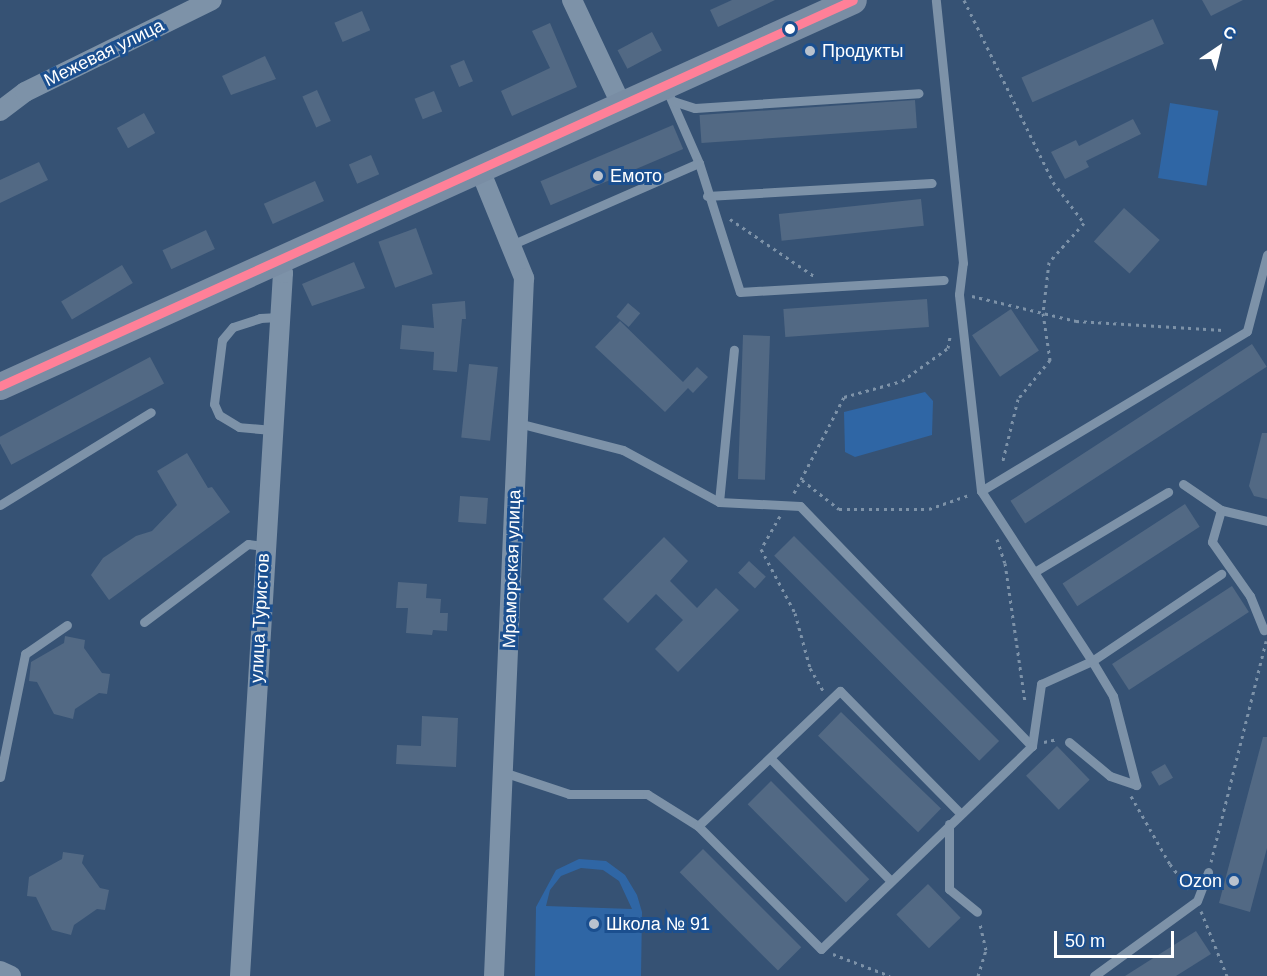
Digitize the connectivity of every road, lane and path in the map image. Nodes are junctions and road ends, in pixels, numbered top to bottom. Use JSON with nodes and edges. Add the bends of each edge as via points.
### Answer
{"nodes":[{"id":1,"x":212,"y":0,"type":"edge"},
{"id":2,"x":572,"y":0,"type":"edge"},
{"id":3,"x":853,"y":0,"type":"edge"},
{"id":4,"x":936,"y":0,"type":"edge"},
{"id":5,"x":964,"y":0,"type":"edge"},
{"id":6,"x":669,"y":93,"type":"junction"},
{"id":7,"x":918,"y":93,"type":"dead end"},
{"id":8,"x":621,"y":104,"type":"junction"},
{"id":9,"x":0,"y":111,"type":"edge"},
{"id":10,"x":699,"y":164,"type":"junction"},
{"id":11,"x":480,"y":170,"type":"junction"},
{"id":12,"x":932,"y":183,"type":"dead end"},
{"id":13,"x":707,"y":196,"type":"junction"},
{"id":14,"x":720,"y":196,"type":"junction"},
{"id":15,"x":510,"y":245,"type":"junction"},
{"id":16,"x":1267,"y":255,"type":"edge"},
{"id":17,"x":277,"y":261,"type":"junction"},
{"id":18,"x":944,"y":280,"type":"dead end"},
{"id":19,"x":823,"y":282,"type":"dead end"},
{"id":20,"x":959,"y":294,"type":"junction"},
{"id":21,"x":1043,"y":313,"type":"junction"},
{"id":22,"x":279,"y":317,"type":"junction"},
{"id":23,"x":952,"y":326,"type":"dead end"},
{"id":24,"x":1247,"y":331,"type":"junction"},
{"id":25,"x":734,"y":350,"type":"dead end"},
{"id":26,"x":0,"y":386,"type":"edge"},
{"id":27,"x":151,"y":412,"type":"dead end"},
{"id":28,"x":518,"y":423,"type":"junction"},
{"id":29,"x":272,"y":430,"type":"junction"},
{"id":30,"x":998,"y":481,"type":"junction"},
{"id":31,"x":1183,"y":484,"type":"dead end"},
{"id":32,"x":981,"y":491,"type":"junction"},
{"id":33,"x":1168,"y":492,"type":"dead end"},
{"id":34,"x":719,"y":502,"type":"junction"},
{"id":35,"x":0,"y":505,"type":"edge"},
{"id":36,"x":785,"y":508,"type":"junction"},
{"id":37,"x":1221,"y":510,"type":"junction"},
{"id":38,"x":1267,"y":520,"type":"edge"},
{"id":39,"x":265,"y":546,"type":"junction"},
{"id":40,"x":1036,"y":571,"type":"junction"},
{"id":41,"x":1221,"y":574,"type":"dead end"},
{"id":42,"x":144,"y":622,"type":"dead end"},
{"id":43,"x":67,"y":625,"type":"dead end"},
{"id":44,"x":1264,"y":630,"type":"joint"},
{"id":45,"x":1092,"y":661,"type":"junction"},
{"id":46,"x":830,"y":701,"type":"junction"},
{"id":47,"x":1069,"y":742,"type":"dead end"},
{"id":48,"x":1032,"y":746,"type":"junction"},
{"id":49,"x":771,"y":759,"type":"junction"},
{"id":50,"x":503,"y":772,"type":"junction"},
{"id":51,"x":0,"y":777,"type":"edge"},
{"id":52,"x":960,"y":813,"type":"junction"},
{"id":53,"x":949,"y":824,"type":"junction"},
{"id":54,"x":698,"y":826,"type":"junction"},
{"id":55,"x":1208,"y":872,"type":"joint"},
{"id":56,"x":891,"y":881,"type":"junction"},
{"id":57,"x":977,"y":912,"type":"dead end"},
{"id":58,"x":821,"y":949,"type":"junction"},
{"id":59,"x":0,"y":971,"type":"edge"},
{"id":60,"x":11,"y":976,"type":"edge"},
{"id":61,"x":240,"y":976,"type":"edge"},
{"id":62,"x":494,"y":976,"type":"edge"},
{"id":63,"x":890,"y":976,"type":"edge"},
{"id":64,"x":1094,"y":976,"type":"edge"}],
"edges":[{"from":1,"to":9,"type":"street","name":"Межевая улица","via":[[25,92]]},
{"from":2,"to":8,"type":"street"},
{"from":3,"to":6,"type":"main road"},
{"from":4,"to":20,"type":"lane","via":[[963,263]]},
{"from":5,"to":21,"type":"path","via":[[1053,182],[1084,223],[1049,262]]},
{"from":6,"to":7,"type":"lane","via":[[695,108]]},
{"from":6,"to":8,"type":"main road"},
{"from":6,"to":10,"type":"lane"},
{"from":8,"to":11,"type":"main road"},
{"from":10,"to":13,"type":"lane"},
{"from":10,"to":15,"type":"lane"},
{"from":11,"to":15,"type":"street","name":"Мраморская улица"},
{"from":11,"to":17,"type":"main road"},
{"from":12,"to":14,"type":"lane"},
{"from":13,"to":14,"type":"lane"},
{"from":13,"to":18,"type":"lane","via":[[740,292]]},
{"from":14,"to":19,"type":"path","via":[[728,218]]},
{"from":15,"to":28,"type":"street","name":"Мраморская улица","via":[[524,278]]},
{"from":16,"to":24,"type":"lane"},
{"from":17,"to":22,"type":"street","name":"улица Туристов","via":[[283,273]]},
{"from":17,"to":26,"type":"main road"},
{"from":20,"to":21,"type":"path"},
{"from":20,"to":32,"type":"lane"},
{"from":21,"to":24,"type":"path","via":[[1076,321]]},
{"from":21,"to":30,"type":"path","via":[[1050,360],[1018,399]]},
{"from":22,"to":29,"type":"street","name":"улица Туристов"},
{"from":22,"to":29,"type":"lane","via":[[260,318],[233,327],[222,340],[214,404],[219,416],[239,427]]},
{"from":23,"to":36,"type":"path","via":[[948,348],[902,381],[844,397]]},
{"from":24,"to":30,"type":"lane"},
{"from":25,"to":34,"type":"lane"},
{"from":27,"to":35,"type":"lane"},
{"from":28,"to":34,"type":"lane","via":[[623,450]]},
{"from":28,"to":50,"type":"street","name":"Мраморская улица"},
{"from":29,"to":39,"type":"street","name":"улица Туристов"},
{"from":30,"to":32,"type":"lane"},
{"from":31,"to":37,"type":"lane"},
{"from":32,"to":40,"type":"lane"},
{"from":33,"to":40,"type":"lane"},
{"from":34,"to":36,"type":"lane"},
{"from":36,"to":46,"type":"path","via":[[761,549],[795,612],[810,668]]},
{"from":36,"to":48,"type":"lane","via":[[800,506]]},
{"from":37,"to":38,"type":"lane"},
{"from":37,"to":44,"type":"lane","via":[[1212,542],[1250,596]]},
{"from":39,"to":42,"type":"lane","via":[[248,544]]},
{"from":39,"to":61,"type":"street","name":"улица Туристов"},
{"from":40,"to":45,"type":"lane"},
{"from":41,"to":45,"type":"lane"},
{"from":43,"to":51,"type":"lane","via":[[25,654]]},
{"from":44,"to":55,"type":"path","via":[[1266,640]]},
{"from":45,"to":47,"type":"lane","via":[[1113,696],[1136,785],[1110,776]]},
{"from":45,"to":48,"type":"lane","via":[[1041,684]]},
{"from":46,"to":49,"type":"lane"},
{"from":46,"to":52,"type":"lane","via":[[840,691]]},
{"from":48,"to":52,"type":"lane"},
{"from":49,"to":54,"type":"lane"},
{"from":49,"to":56,"type":"lane"},
{"from":50,"to":54,"type":"lane","via":[[569,794],[646,794]]},
{"from":50,"to":62,"type":"street","name":"Мраморская улица"},
{"from":52,"to":53,"type":"lane"},
{"from":53,"to":56,"type":"lane"},
{"from":53,"to":57,"type":"lane","via":[[949,889]]},
{"from":54,"to":58,"type":"lane"},
{"from":55,"to":64,"type":"lane","via":[[1197,901]]},
{"from":56,"to":58,"type":"lane"},
{"from":58,"to":63,"type":"path"},
{"from":59,"to":60,"type":"street"}]}
